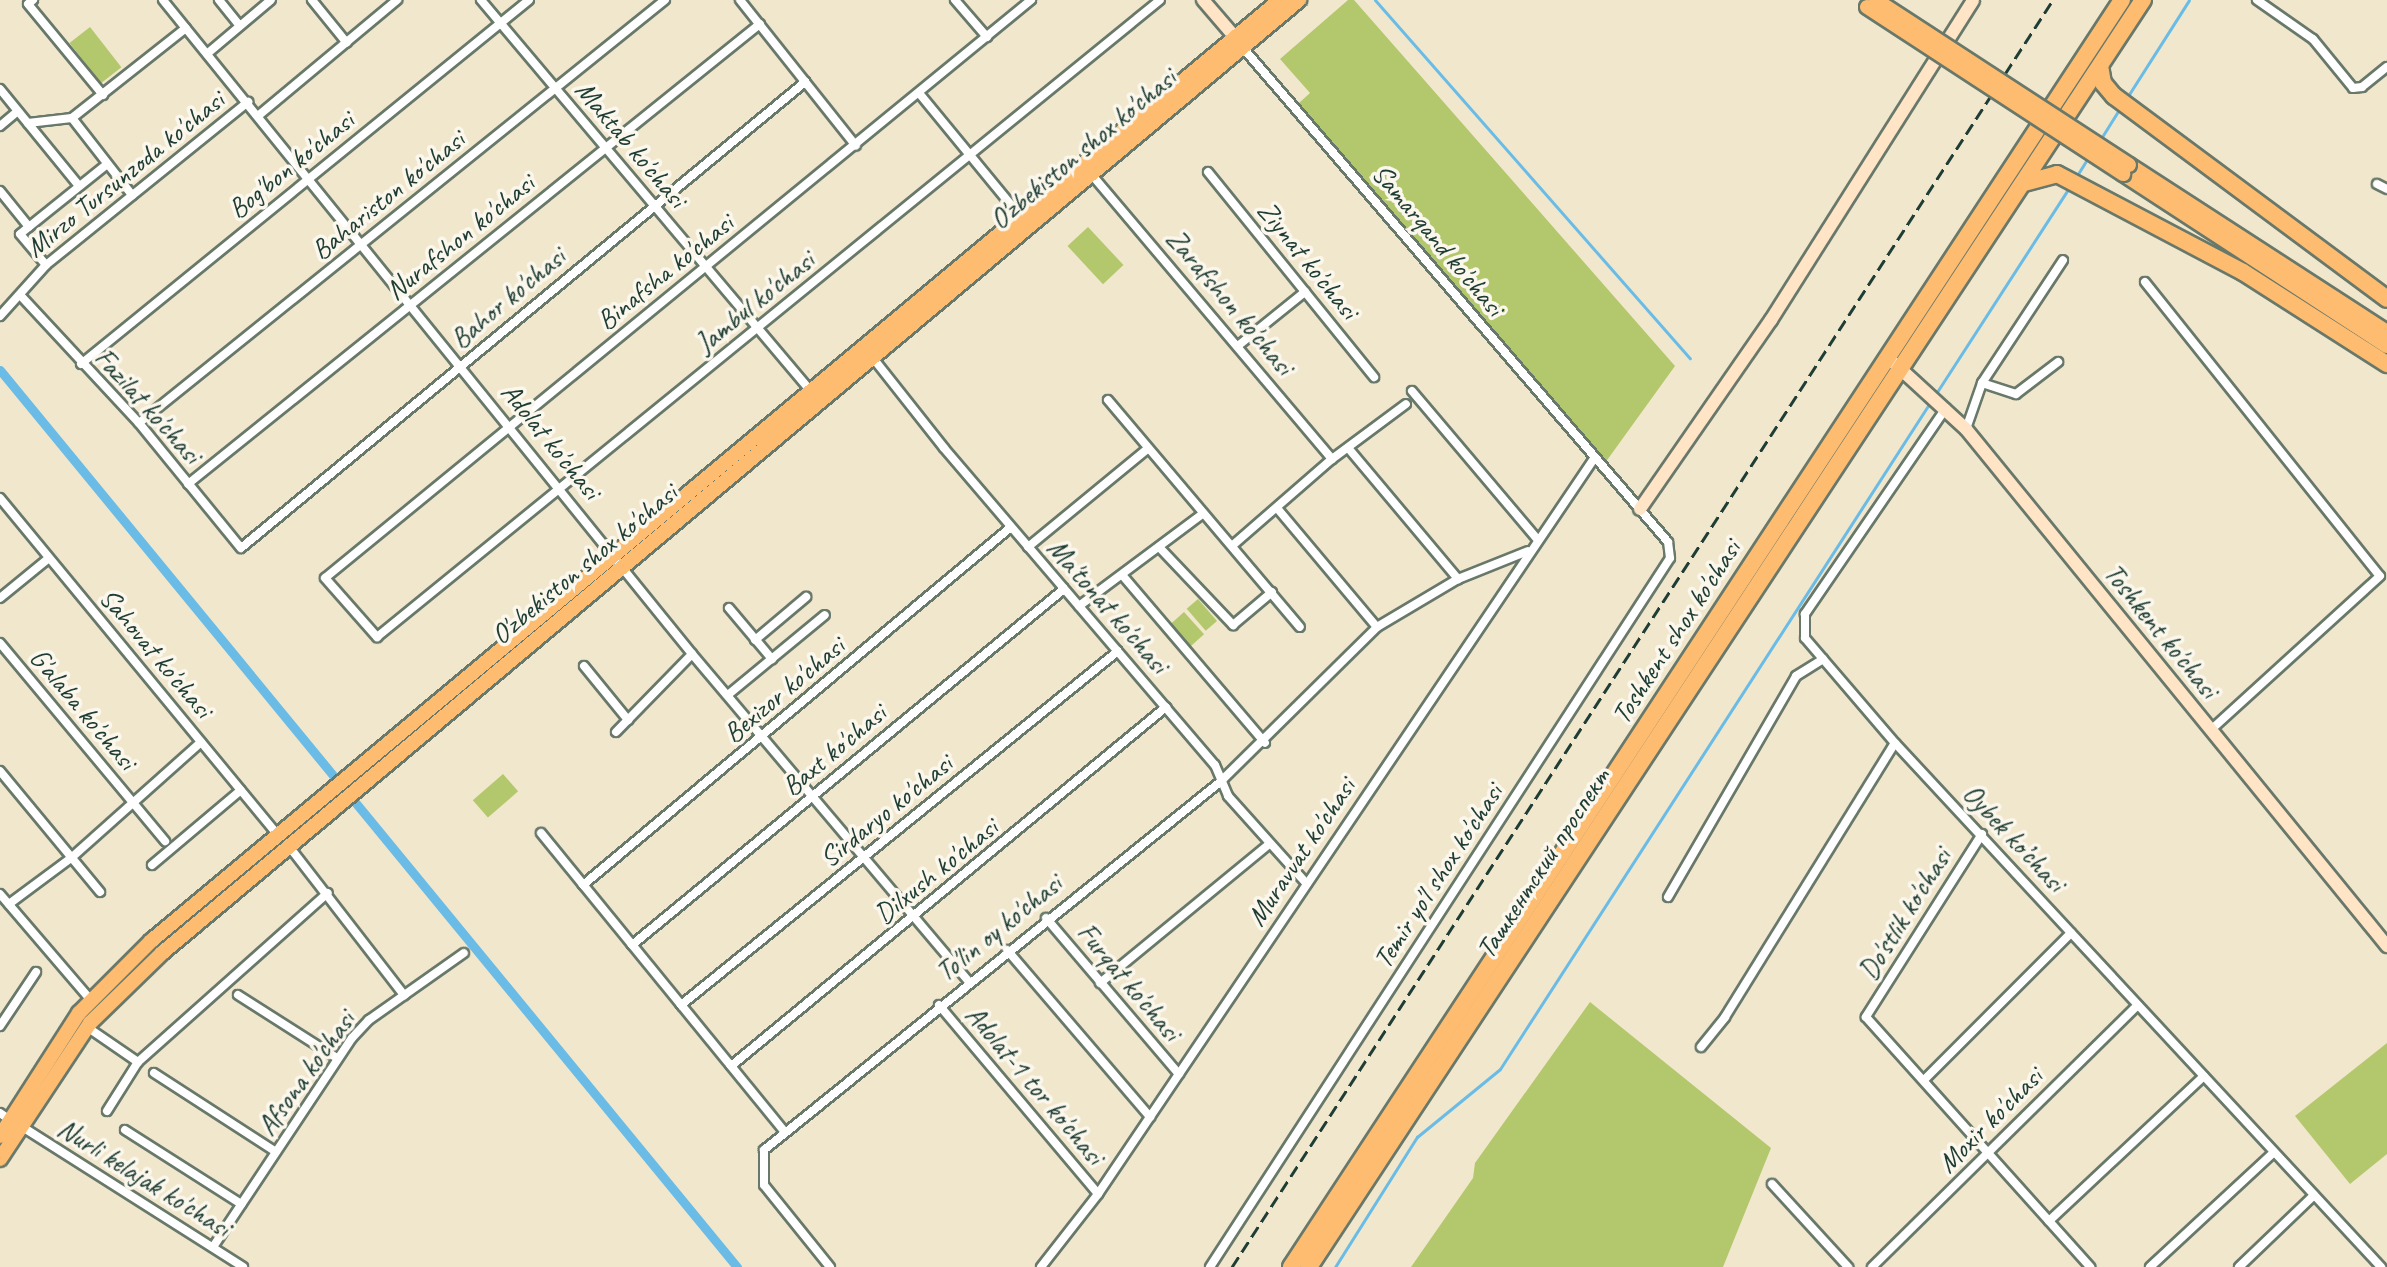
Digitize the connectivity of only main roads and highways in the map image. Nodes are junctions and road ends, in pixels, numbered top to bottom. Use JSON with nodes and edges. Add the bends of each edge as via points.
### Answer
{"nodes":[{"id":1,"x":1280,"y":0,"type":"edge"},
{"id":2,"x":1299,"y":0,"type":"edge"},
{"id":3,"x":2143,"y":0,"type":"edge"},
{"id":4,"x":1867,"y":2,"type":"edge"},
{"id":5,"x":2113,"y":13,"type":"edge"},
{"id":6,"x":1240,"y":43,"type":"junction"},
{"id":7,"x":2100,"y":66,"type":"junction"},
{"id":8,"x":2126,"y":169,"type":"junction"},
{"id":9,"x":2023,"y":184,"type":"junction"},
{"id":10,"x":2387,"y":299,"type":"edge"},
{"id":11,"x":2387,"y":332,"type":"edge"},
{"id":12,"x":2387,"y":346,"type":"edge"},
{"id":13,"x":2387,"y":364,"type":"edge"},
{"id":14,"x":618,"y":560,"type":"junction"},
{"id":15,"x":283,"y":840,"type":"junction"},
{"id":16,"x":11,"y":1120,"type":"edge"},
{"id":17,"x":0,"y":1136,"type":"edge"},
{"id":18,"x":0,"y":1159,"type":"edge"},
{"id":19,"x":1291,"y":1267,"type":"edge"},
{"id":20,"x":1309,"y":1267,"type":"edge"}],
"edges":[{"from":1,"to":6,"type":"main road"},
{"from":2,"to":6,"type":"main road"},
{"from":3,"to":7,"type":"highway"},
{"from":4,"to":8,"type":"main road","bridge":true},
{"from":5,"to":19,"type":"highway","name":"Toshkent shox ko'chasi"},
{"from":6,"to":14,"type":"main road","name":"O'zbekiston shox ko'chasi","via":[[873,358]]},
{"from":6,"to":14,"type":"main road","name":"O'zbekiston shox ko'chasi","via":[[809,389]]},
{"from":7,"to":9,"type":"highway"},
{"from":7,"to":10,"type":"highway","via":[[2103,83],[2114,96]]},
{"from":8,"to":11,"type":"main road"},
{"from":8,"to":12,"type":"main road"},
{"from":9,"to":13,"type":"highway","via":[[2043,174],[2063,177],[2243,272]]},
{"from":9,"to":20,"type":"highway","name":"Ташкентский проспект"},
{"from":14,"to":15,"type":"main road","name":"O'zbekiston shox ko'chasi"},
{"from":15,"to":16,"type":"main road","name":"O'zbekiston shox ko'chasi","via":[[87,1027]]},
{"from":15,"to":16,"type":"main road","name":"O'zbekiston shox ko'chasi","via":[[90,999]]},
{"from":16,"to":17,"type":"main road","name":"O'zbekiston shox ko'chasi"},
{"from":16,"to":18,"type":"main road","name":"O'zbekiston shox ko'chasi"}]}
